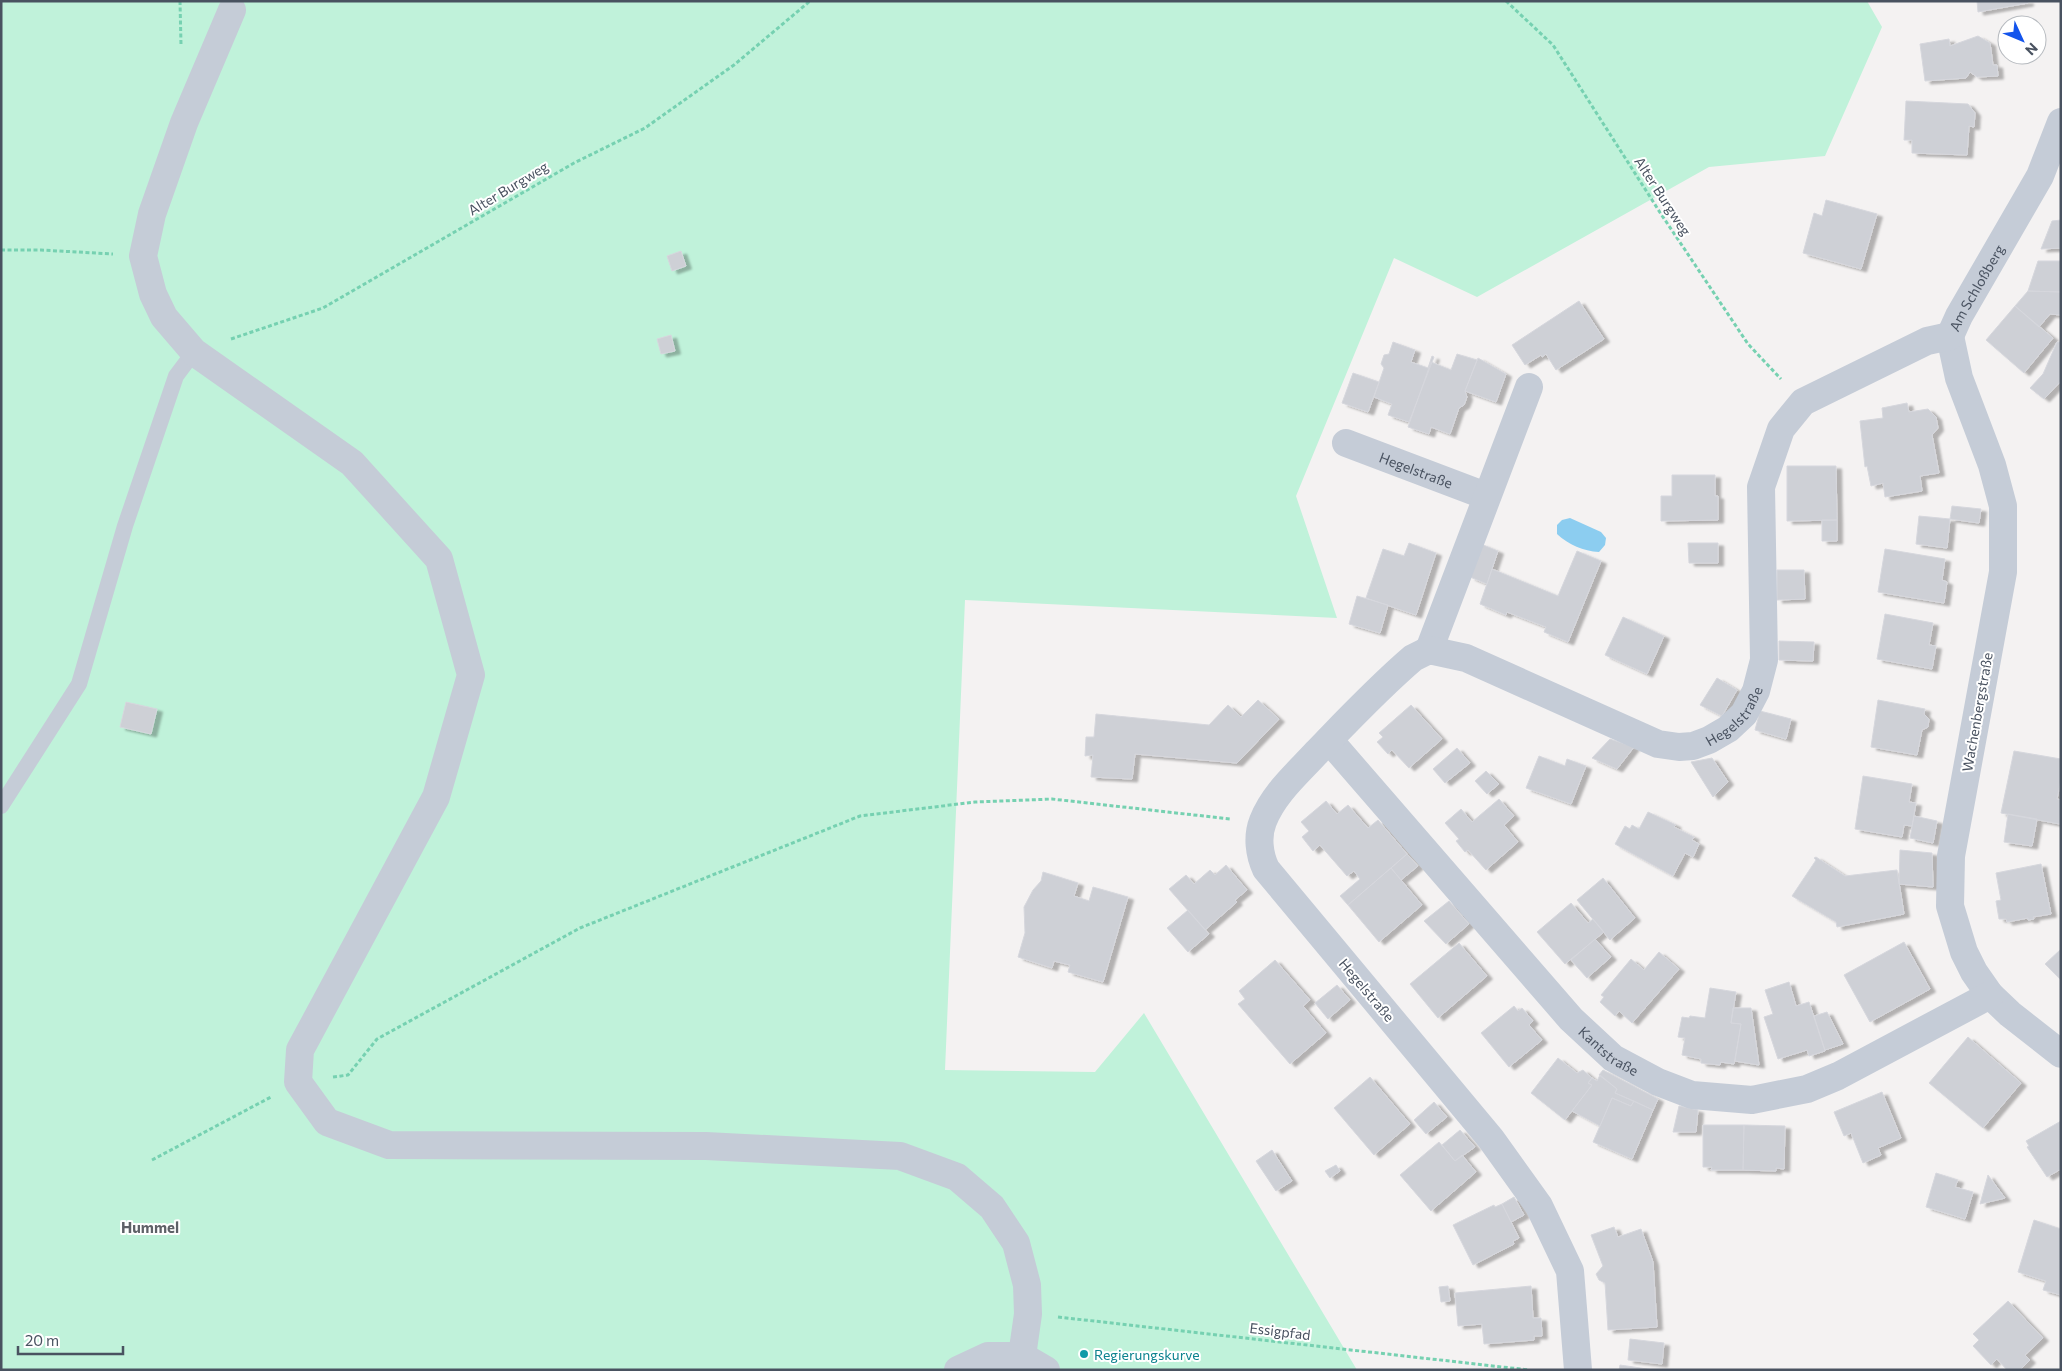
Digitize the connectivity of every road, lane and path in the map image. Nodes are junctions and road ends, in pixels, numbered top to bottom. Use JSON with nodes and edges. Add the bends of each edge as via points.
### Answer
{"nodes":[{"id":1,"x":810,"y":1,"type":"edge"},
{"id":2,"x":1506,"y":1,"type":"edge"},
{"id":3,"x":233,"y":4,"type":"edge"},
{"id":4,"x":2061,"y":122,"type":"edge"},
{"id":5,"x":1,"y":250,"type":"edge"},
{"id":6,"x":143,"y":256,"type":"junction"},
{"id":7,"x":1950,"y":336,"type":"junction"},
{"id":8,"x":194,"y":352,"type":"junction"},
{"id":9,"x":1529,"y":387,"type":"dead end"},
{"id":10,"x":1803,"y":402,"type":"junction"},
{"id":11,"x":1346,"y":443,"type":"dead end"},
{"id":12,"x":1486,"y":496,"type":"junction"},
{"id":13,"x":1429,"y":650,"type":"junction"},
{"id":14,"x":1329,"y":740,"type":"junction"},
{"id":15,"x":1,"y":806,"type":"edge"},
{"id":16,"x":1262,"y":822,"type":"junction"},
{"id":17,"x":1990,"y":995,"type":"junction"},
{"id":18,"x":2061,"y":1054,"type":"edge"},
{"id":19,"x":298,"y":1082,"type":"junction"},
{"id":20,"x":152,"y":1160,"type":"dead end"},
{"id":21,"x":1028,"y":1314,"type":"junction"},
{"id":22,"x":1024,"y":1348,"type":"junction"},
{"id":23,"x":958,"y":1370,"type":"edge"},
{"id":24,"x":1046,"y":1370,"type":"edge"},
{"id":25,"x":1529,"y":1370,"type":"edge"},
{"id":26,"x":1578,"y":1370,"type":"edge"}],
"edges":[{"from":1,"to":8,"type":"path","name":"Alter Burgweg","via":[[734,65],[645,128],[574,163],[323,308]]},
{"from":2,"to":10,"type":"path","name":"Alter Burgweg","via":[[1553,45],[1748,344]]},
{"from":3,"to":6,"type":"street","via":[[184,123],[152,214]]},
{"from":4,"to":7,"type":"street","name":"Am Schloßberg","via":[[2040,176]]},
{"from":5,"to":6,"type":"path"},
{"from":6,"to":8,"type":"street","via":[[153,294],[164,317]]},
{"from":7,"to":10,"type":"street","name":"Am Schloßberg","via":[[1927,341]]},
{"from":7,"to":17,"type":"street","name":"Wachenbergstraße","via":[[1960,378],[1992,465],[2003,506],[2003,572],[1950,856],[1950,906],[1959,940],[1974,972]]},
{"from":8,"to":15,"type":"lane","via":[[172,386],[125,526],[79,684]]},
{"from":8,"to":19,"type":"street","via":[[352,463],[439,558],[471,675],[436,797],[300,1050]]},
{"from":9,"to":12,"type":"street"},
{"from":10,"to":13,"type":"street","name":"Hegelstraße","via":[[1781,429],[1761,487],[1764,660],[1756,691],[1744,714],[1728,729],[1693,746],[1658,744],[1466,658]]},
{"from":11,"to":12,"type":"street","name":"Hegelstraße"},
{"from":12,"to":13,"type":"street"},
{"from":13,"to":14,"type":"street","name":"Hegelstraße","via":[[1413,658]]},
{"from":14,"to":16,"type":"street","name":"Hegelstraße","via":[[1284,788]]},
{"from":14,"to":17,"type":"street","name":"Kantstraße","via":[[1571,1019],[1613,1058],[1658,1082],[1692,1094],[1752,1100],[1807,1089],[1838,1076]]},
{"from":16,"to":19,"type":"path","via":[[1052,799],[976,802],[860,816],[580,928],[377,1039],[348,1075]]},
{"from":16,"to":26,"type":"street","name":"Hegelstraße","via":[[1260,857],[1266,869],[1491,1139],[1539,1206],[1570,1271]]},
{"from":17,"to":18,"type":"street","name":"Wachenbergstraße"},
{"from":19,"to":20,"type":"path"},
{"from":19,"to":21,"type":"street","via":[[328,1122],[389,1145],[706,1146],[900,1156],[957,1177],[992,1207],[1016,1243],[1027,1285]]},
{"from":21,"to":22,"type":"street"},
{"from":21,"to":25,"type":"path","name":"Essigpfad"},
{"from":22,"to":23,"type":"street","via":[[988,1356]]},
{"from":22,"to":24,"type":"street"}]}
